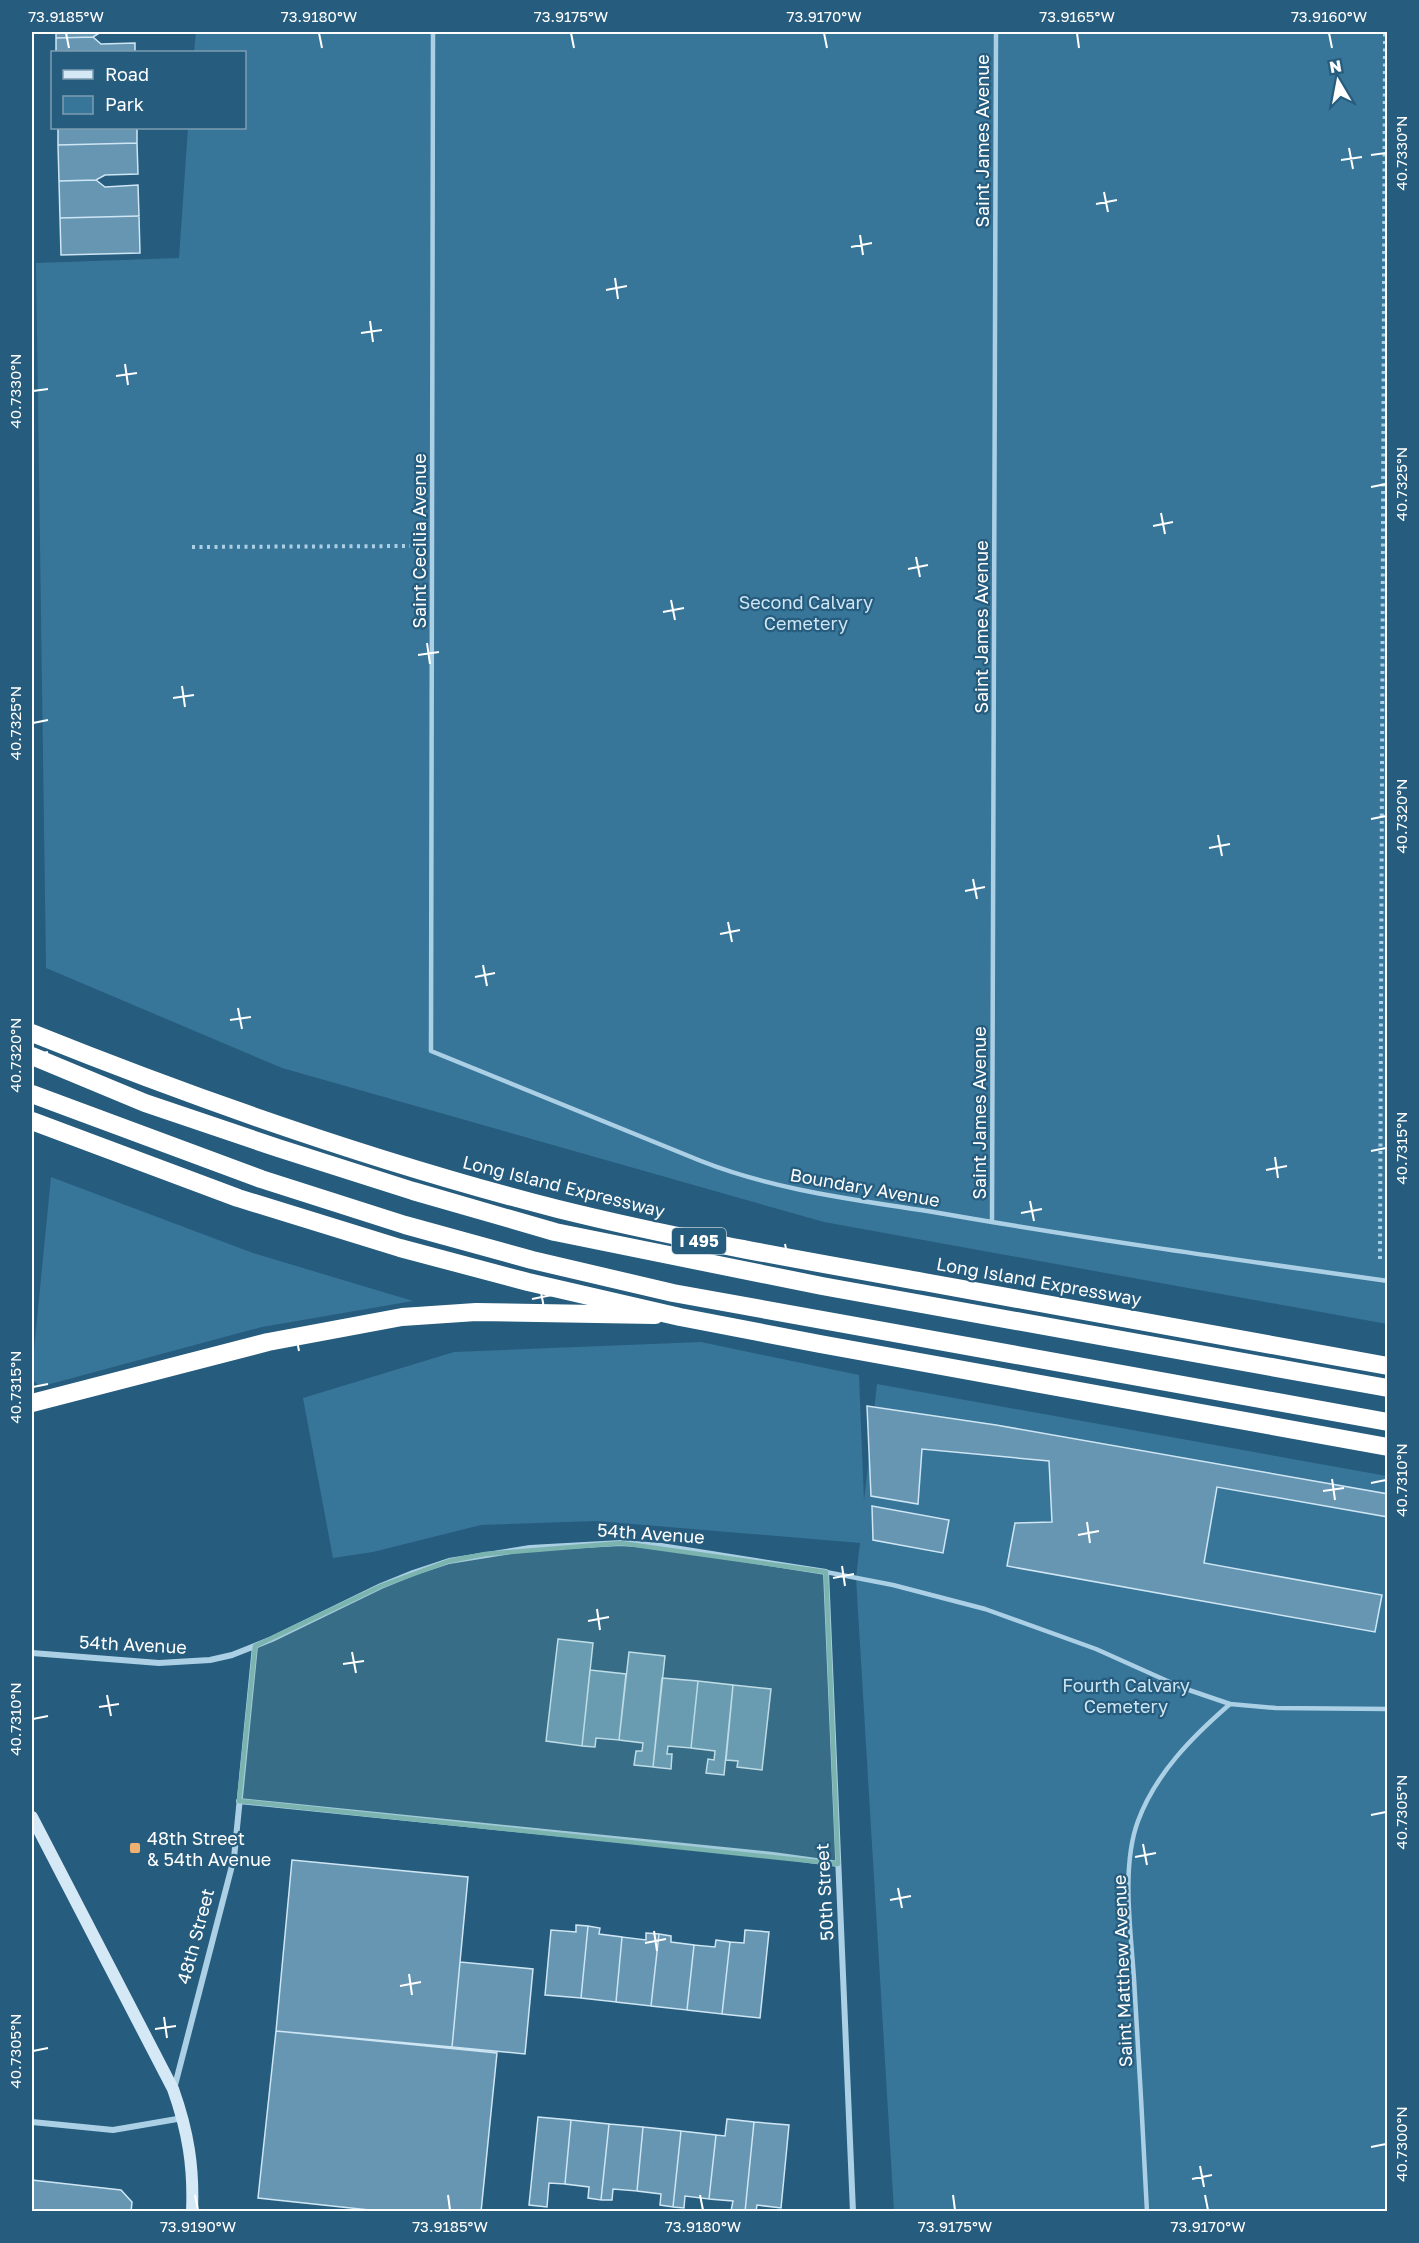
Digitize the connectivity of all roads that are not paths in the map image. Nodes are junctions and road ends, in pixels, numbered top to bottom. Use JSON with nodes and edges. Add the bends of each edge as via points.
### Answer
{"nodes":[{"id":1,"x":433,"y":32,"type":"edge"},
{"id":2,"x":996,"y":32,"type":"edge"},
{"id":3,"x":32,"y":1033,"type":"edge"},
{"id":4,"x":431,"y":1051,"type":"joint"},
{"id":5,"x":32,"y":1056,"type":"edge"},
{"id":6,"x":32,"y":1094,"type":"edge"},
{"id":7,"x":32,"y":1122,"type":"edge"},
{"id":8,"x":992,"y":1222,"type":"junction"},
{"id":9,"x":1388,"y":1281,"type":"edge"},
{"id":10,"x":815,"y":1319,"type":"junction"},
{"id":11,"x":1388,"y":1366,"type":"edge"},
{"id":12,"x":1388,"y":1388,"type":"edge"},
{"id":13,"x":32,"y":1403,"type":"edge"},
{"id":14,"x":1388,"y":1422,"type":"edge"},
{"id":15,"x":1388,"y":1447,"type":"edge"},
{"id":16,"x":826,"y":1572,"type":"junction"},
{"id":17,"x":255,"y":1646,"type":"junction"},
{"id":18,"x":32,"y":1653,"type":"edge"},
{"id":19,"x":1230,"y":1704,"type":"junction"},
{"id":20,"x":1388,"y":1709,"type":"edge"},
{"id":21,"x":239,"y":1801,"type":"junction"},
{"id":22,"x":32,"y":1817,"type":"edge"},
{"id":23,"x":838,"y":1864,"type":"junction"},
{"id":24,"x":173,"y":2089,"type":"junction"},
{"id":25,"x":184,"y":2118,"type":"junction"},
{"id":26,"x":32,"y":2122,"type":"edge"},
{"id":27,"x":192,"y":2211,"type":"edge"},
{"id":28,"x":853,"y":2211,"type":"edge"},
{"id":29,"x":1148,"y":2211,"type":"edge"}],
"edges":[{"from":1,"to":4,"type":"lane","name":"Saint Cecilia Avenue"},
{"from":2,"to":8,"type":"lane","name":"Saint James Avenue"},
{"from":3,"to":11,"type":"highway","name":"Long Island Expressway","number":"I 495","via":[[152,1082],[278,1126],[423,1173],[561,1209],[699,1241]]},
{"from":4,"to":8,"type":"lane","name":"Boundary Avenue","via":[[751,1179]]},
{"from":5,"to":12,"type":"highway","via":[[144,1103],[413,1191],[555,1232],[822,1286]]},
{"from":6,"to":10,"type":"highway","via":[[261,1179],[405,1225],[672,1293]]},
{"from":7,"to":15,"type":"highway","bridge":true,"via":[[238,1198],[528,1282],[820,1344]]},
{"from":8,"to":9,"type":"lane","name":"Boundary Avenue"},
{"from":10,"to":13,"type":"highway","via":[[476,1312],[402,1317],[268,1342]]},
{"from":10,"to":14,"type":"highway"},
{"from":16,"to":17,"type":"street","name":"54th Avenue","via":[[662,1546],[621,1543],[530,1548],[449,1561],[413,1573]]},
{"from":16,"to":19,"type":"lane","name":"54th Avenue","via":[[985,1609]]},
{"from":16,"to":23,"type":"street","name":"50th Street"},
{"from":17,"to":18,"type":"street","name":"54th Avenue","via":[[210,1660],[159,1663]]},
{"from":17,"to":21,"type":"street","name":"48th Street"},
{"from":19,"to":20,"type":"lane"},
{"from":19,"to":29,"type":"lane","name":"Saint Matthew Avenue","via":[[1202,1728],[1167,1769],[1145,1804],[1133,1840],[1130,1897]]},
{"from":21,"to":23,"type":"street"},
{"from":21,"to":24,"type":"street","name":"48th Street","via":[[234,1858]]},
{"from":22,"to":24,"type":"main road"},
{"from":23,"to":28,"type":"street","name":"50th Street"},
{"from":24,"to":25,"type":"main road"},
{"from":25,"to":26,"type":"street","via":[[113,2130]]},
{"from":25,"to":27,"type":"main road","via":[[192,2157]]}]}
